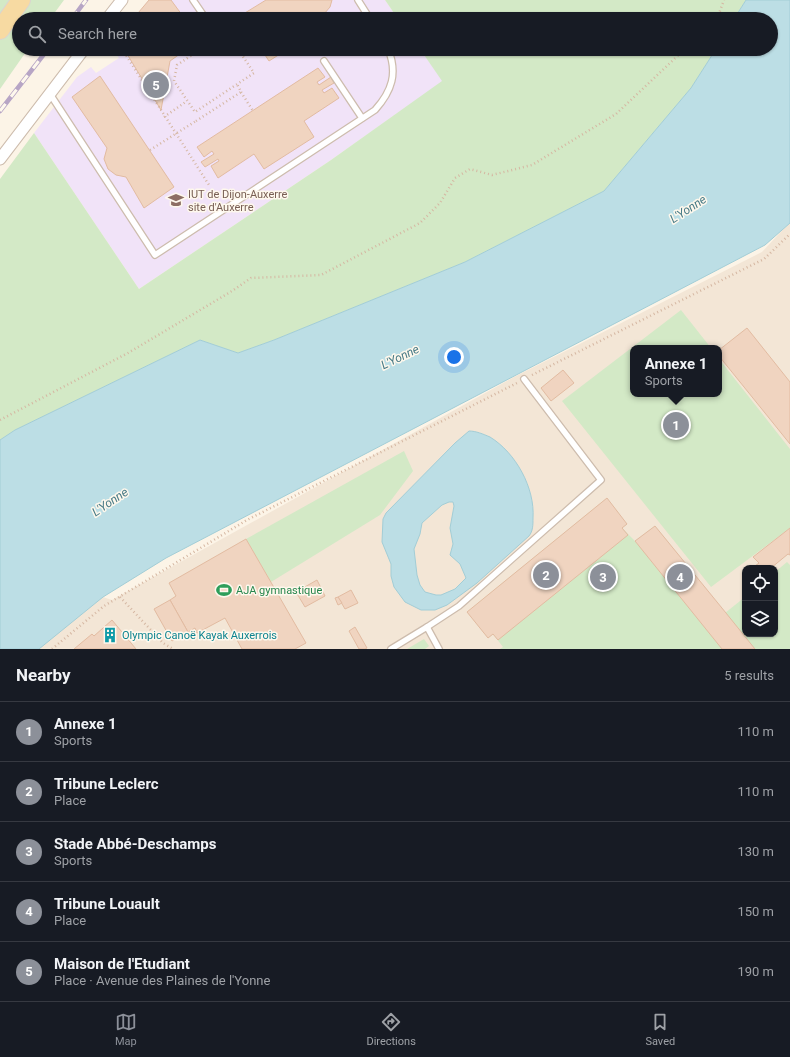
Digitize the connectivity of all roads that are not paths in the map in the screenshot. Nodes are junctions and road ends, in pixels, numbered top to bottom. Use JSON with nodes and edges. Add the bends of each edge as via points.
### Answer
{"nodes":[{"id":1,"x":21,"y":0,"type":"edge"},
{"id":2,"x":122,"y":0,"type":"edge"},
{"id":3,"x":193,"y":0,"type":"edge"},
{"id":4,"x":358,"y":0,"type":"edge"},
{"id":5,"x":13,"y":12,"type":"edge"},
{"id":6,"x":113,"y":12,"type":"edge"},
{"id":7,"x":201,"y":12,"type":"edge"},
{"id":8,"x":366,"y":12,"type":"edge"},
{"id":9,"x":12,"y":13,"type":"edge"},
{"id":10,"x":0,"y":30,"type":"edge"},
{"id":11,"x":79,"y":56,"type":"edge"},
{"id":12,"x":391,"y":56,"type":"edge"},
{"id":13,"x":324,"y":61,"type":"dead end"},
{"id":14,"x":50,"y":94,"type":"junction"},
{"id":15,"x":362,"y":118,"type":"junction"},
{"id":16,"x":0,"y":159,"type":"edge"},
{"id":17,"x":524,"y":379,"type":"road end"},
{"id":18,"x":427,"y":627,"type":"junction"},
{"id":19,"x":391,"y":649,"type":"edge"},
{"id":20,"x":439,"y":649,"type":"edge"}],
"edges":[{"from":1,"to":5,"type":"main road"},
{"from":2,"to":6,"type":"street"},
{"from":3,"to":7,"type":"lane"},
{"from":4,"to":8,"type":"lane"},
{"from":9,"to":10,"type":"main road"},
{"from":11,"to":14,"type":"street"},
{"from":12,"to":15,"type":"lane","via":[[393,73],[390,87],[375,110]]},
{"from":13,"to":15,"type":"lane"},
{"from":14,"to":15,"type":"lane","via":[[155,255]]},
{"from":14,"to":16,"type":"street"},
{"from":17,"to":18,"type":"lane","via":[[601,480],[459,606]]},
{"from":18,"to":19,"type":"lane"},
{"from":18,"to":20,"type":"lane"}]}
